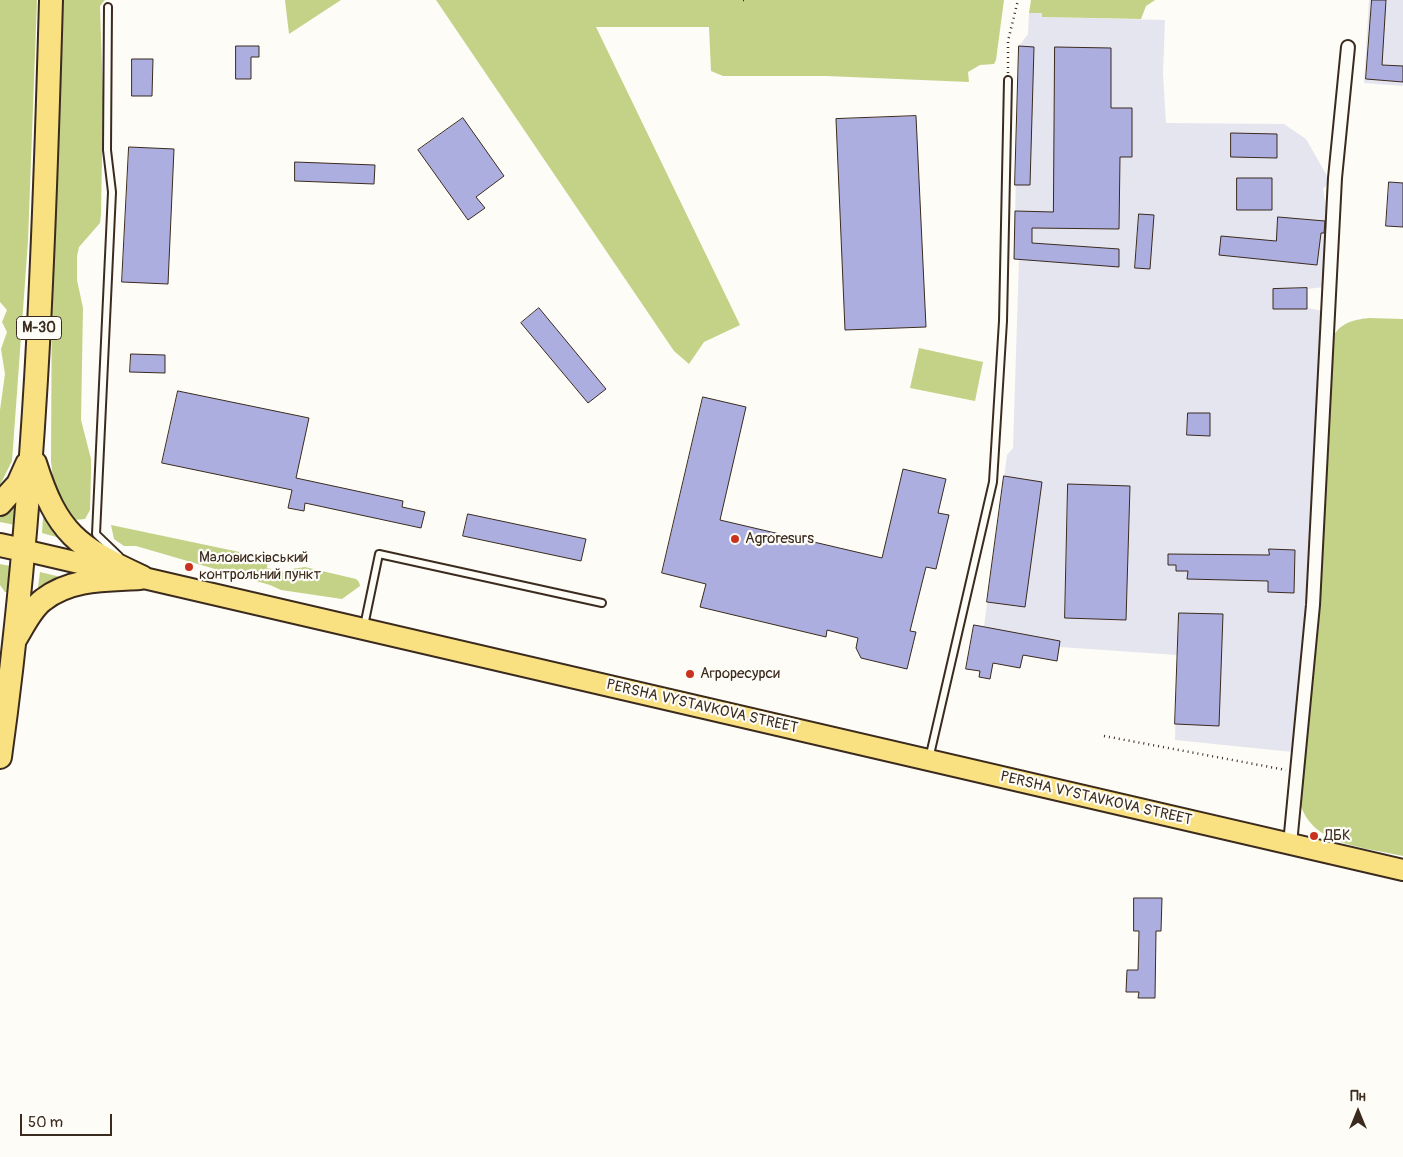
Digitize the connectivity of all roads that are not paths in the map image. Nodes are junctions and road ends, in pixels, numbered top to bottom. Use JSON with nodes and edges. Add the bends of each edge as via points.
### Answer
{"nodes":[{"id":1,"x":51,"y":0,"type":"edge"},
{"id":2,"x":108,"y":7,"type":"dead end"},
{"id":3,"x":1348,"y":47,"type":"dead end"},
{"id":4,"x":1008,"y":80,"type":"road end"},
{"id":5,"x":32,"y":454,"type":"junction"},
{"id":6,"x":0,"y":504,"type":"edge"},
{"id":7,"x":0,"y":545,"type":"edge"},
{"id":8,"x":23,"y":550,"type":"junction"},
{"id":9,"x":142,"y":578,"type":"junction"},
{"id":10,"x":602,"y":603,"type":"dead end"},
{"id":11,"x":0,"y":608,"type":"edge"},
{"id":12,"x":363,"y":630,"type":"junction"},
{"id":13,"x":13,"y":643,"type":"junction"},
{"id":14,"x":0,"y":757,"type":"edge"},
{"id":15,"x":929,"y":760,"type":"junction"},
{"id":16,"x":1290,"y":844,"type":"junction"},
{"id":17,"x":1403,"y":870,"type":"edge"}],
"edges":[{"from":1,"to":5,"type":"highway","number":"М-30","via":[[46,201]]},
{"from":2,"to":9,"type":"lane","via":[[107,150],[112,192],[96,534]]},
{"from":3,"to":16,"type":"street","via":[[1334,188],[1313,605]]},
{"from":4,"to":15,"type":"lane","via":[[1003,321],[993,482]]},
{"from":5,"to":6,"type":"highway","via":[[18,484]]},
{"from":5,"to":8,"type":"highway","number":"М-30"},
{"from":5,"to":9,"type":"highway","via":[[47,500],[71,534],[102,559]]},
{"from":7,"to":8,"type":"highway","name":"PERSHA VYSTAVKOVA STREET"},
{"from":8,"to":9,"type":"main road","name":"PERSHA VYSTAVKOVA STREET"},
{"from":8,"to":13,"type":"highway"},
{"from":9,"to":12,"type":"main road","name":"PERSHA VYSTAVKOVA STREET"},
{"from":9,"to":13,"type":"highway","via":[[89,581],[64,587],[42,600]]},
{"from":10,"to":12,"type":"lane","via":[[379,554]]},
{"from":11,"to":13,"type":"highway"},
{"from":12,"to":15,"type":"main road","name":"PERSHA VYSTAVKOVA STREET"},
{"from":13,"to":14,"type":"highway"},
{"from":15,"to":16,"type":"main road","name":"PERSHA VYSTAVKOVA STREET"},
{"from":16,"to":17,"type":"main road","name":"PERSHA VYSTAVKOVA STREET"}]}
